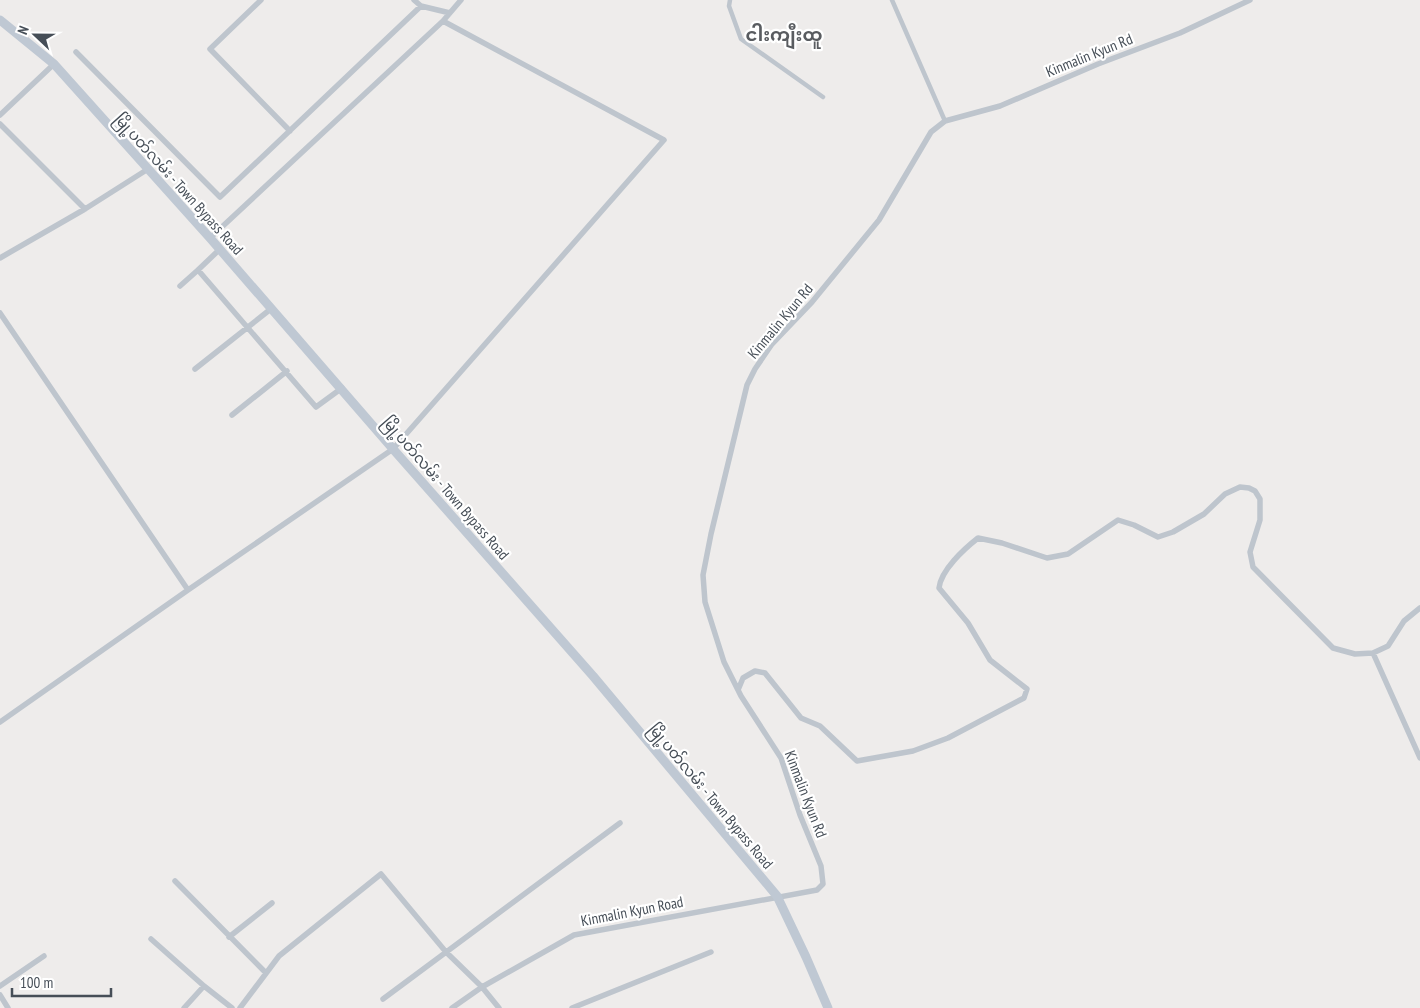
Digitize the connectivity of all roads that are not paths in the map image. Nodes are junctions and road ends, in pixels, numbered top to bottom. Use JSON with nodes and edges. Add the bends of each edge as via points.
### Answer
{"nodes":[{"id":1,"x":261,"y":0,"type":"edge"},
{"id":2,"x":414,"y":0,"type":"edge"},
{"id":3,"x":461,"y":0,"type":"edge"},
{"id":4,"x":730,"y":0,"type":"edge"},
{"id":5,"x":892,"y":0,"type":"edge"},
{"id":6,"x":1250,"y":0,"type":"edge"},
{"id":7,"x":421,"y":6,"type":"junction"},
{"id":8,"x":450,"y":13,"type":"junction"},
{"id":9,"x":0,"y":20,"type":"edge"},
{"id":10,"x":443,"y":21,"type":"junction"},
{"id":11,"x":76,"y":52,"type":"dead end"},
{"id":12,"x":54,"y":64,"type":"junction"},
{"id":13,"x":824,"y":97,"type":"dead end"},
{"id":14,"x":0,"y":115,"type":"edge"},
{"id":15,"x":945,"y":121,"type":"junction"},
{"id":16,"x":0,"y":124,"type":"edge"},
{"id":17,"x":290,"y":131,"type":"junction"},
{"id":18,"x":148,"y":169,"type":"junction"},
{"id":19,"x":85,"y":209,"type":"junction"},
{"id":20,"x":210,"y":238,"type":"junction"},
{"id":21,"x":220,"y":249,"type":"junction"},
{"id":22,"x":0,"y":258,"type":"edge"},
{"id":23,"x":198,"y":270,"type":"junction"},
{"id":24,"x":180,"y":286,"type":"dead end"},
{"id":25,"x":272,"y":308,"type":"junction"},
{"id":26,"x":0,"y":312,"type":"edge"},
{"id":27,"x":248,"y":328,"type":"junction"},
{"id":28,"x":196,"y":369,"type":"dead end"},
{"id":29,"x":287,"y":371,"type":"junction"},
{"id":30,"x":342,"y":388,"type":"junction"},
{"id":31,"x":232,"y":415,"type":"dead end"},
{"id":32,"x":393,"y":449,"type":"junction"},
{"id":33,"x":188,"y":590,"type":"junction"},
{"id":34,"x":1420,"y":608,"type":"edge"},
{"id":35,"x":1373,"y":653,"type":"junction"},
{"id":36,"x":738,"y":690,"type":"junction"},
{"id":37,"x":0,"y":722,"type":"edge"},
{"id":38,"x":1420,"y":758,"type":"edge"},
{"id":39,"x":620,"y":824,"type":"dead end"},
{"id":40,"x":175,"y":881,"type":"dead end"},
{"id":41,"x":776,"y":896,"type":"junction"},
{"id":42,"x":272,"y":903,"type":"dead end"},
{"id":43,"x":229,"y":937,"type":"junction"},
{"id":44,"x":151,"y":939,"type":"dead end"},
{"id":45,"x":446,"y":952,"type":"junction"},
{"id":46,"x":711,"y":952,"type":"dead end"},
{"id":47,"x":44,"y":956,"type":"dead end"},
{"id":48,"x":266,"y":973,"type":"junction"},
{"id":49,"x":0,"y":986,"type":"edge"},
{"id":50,"x":204,"y":986,"type":"junction"},
{"id":51,"x":482,"y":987,"type":"junction"},
{"id":52,"x":0,"y":995,"type":"edge"},
{"id":53,"x":383,"y":999,"type":"dead end"},
{"id":54,"x":8,"y":1008,"type":"edge"},
{"id":55,"x":184,"y":1008,"type":"edge"},
{"id":56,"x":232,"y":1008,"type":"edge"},
{"id":57,"x":240,"y":1008,"type":"edge"},
{"id":58,"x":452,"y":1008,"type":"edge"},
{"id":59,"x":499,"y":1008,"type":"edge"},
{"id":60,"x":572,"y":1008,"type":"edge"},
{"id":61,"x":828,"y":1008,"type":"edge"}],
"edges":[{"from":1,"to":17,"type":"street","via":[[210,49]]},
{"from":2,"to":7,"type":"street"},
{"from":3,"to":8,"type":"street"},
{"from":4,"to":13,"type":"street","via":[[729,6],[741,39]]},
{"from":5,"to":15,"type":"street"},
{"from":6,"to":15,"type":"street","name":"Kinmalin Kyun Rd","via":[[1180,33],[1000,106]]},
{"from":7,"to":8,"type":"street"},
{"from":7,"to":17,"type":"street"},
{"from":8,"to":10,"type":"street"},
{"from":9,"to":12,"type":"main road","name":"မြို့ပတ်လမ်း - Town Bypass Road"},
{"from":10,"to":20,"type":"street"},
{"from":10,"to":32,"type":"street","via":[[664,140]]},
{"from":11,"to":17,"type":"street","via":[[220,197]]},
{"from":12,"to":14,"type":"street"},
{"from":12,"to":18,"type":"main road","name":"မြို့ပတ်လမ်း - Town Bypass Road"},
{"from":15,"to":36,"type":"street","name":"Kinmalin Kyun Rd","via":[[931,132],[879,220],[812,302],[772,344],[747,385],[703,575],[705,602],[724,662]]},
{"from":16,"to":19,"type":"street"},
{"from":18,"to":19,"type":"street"},
{"from":18,"to":20,"type":"main road","name":"မြို့ပတ်လမ်း - Town Bypass Road"},
{"from":19,"to":22,"type":"street"},
{"from":20,"to":21,"type":"main road","name":"မြို့ပတ်လမ်း - Town Bypass Road"},
{"from":21,"to":23,"type":"street"},
{"from":21,"to":25,"type":"main road","name":"မြို့ပတ်လမ်း - Town Bypass Road"},
{"from":23,"to":24,"type":"street"},
{"from":23,"to":27,"type":"street"},
{"from":25,"to":27,"type":"street"},
{"from":25,"to":30,"type":"main road","name":"မြို့ပတ်လမ်း - Town Bypass Road"},
{"from":26,"to":33,"type":"street"},
{"from":27,"to":28,"type":"street"},
{"from":27,"to":29,"type":"street"},
{"from":29,"to":30,"type":"street","via":[[316,407]]},
{"from":29,"to":31,"type":"street"},
{"from":30,"to":32,"type":"main road","name":"မြို့ပတ်လမ်း - Town Bypass Road"},
{"from":32,"to":33,"type":"street"},
{"from":32,"to":41,"type":"main road","name":"မြို့ပတ်လမ်း - Town Bypass Road","via":[[594,676]]},
{"from":33,"to":37,"type":"street"},
{"from":34,"to":35,"type":"street","via":[[1404,621],[1388,646]]},
{"from":35,"to":36,"type":"street","via":[[1355,654],[1333,648],[1253,567],[1250,552],[1260,520],[1260,499],[1255,491],[1240,487],[1225,494],[1204,514],[1158,537],[1118,520],[1068,554],[1047,558],[978,538],[961,552],[939,588],[968,623],[990,660],[1027,689],[1024,698],[948,738],[913,751],[857,761],[820,726],[801,718],[765,673],[754,672],[742,678]]},
{"from":35,"to":38,"type":"street"},
{"from":36,"to":41,"type":"street","name":"Kinmalin Kyun Rd","via":[[782,758],[821,866],[823,884],[817,890]]},
{"from":39,"to":45,"type":"street"},
{"from":40,"to":43,"type":"street"},
{"from":41,"to":51,"type":"street","name":"Kinmalin Kyun Road","via":[[574,935]]},
{"from":41,"to":61,"type":"main road","name":"မြို့ပတ်လမ်း - Town Bypass Road"},
{"from":42,"to":43,"type":"street"},
{"from":43,"to":48,"type":"street"},
{"from":44,"to":50,"type":"street"},
{"from":45,"to":48,"type":"street","via":[[382,874],[279,956]]},
{"from":45,"to":51,"type":"street"},
{"from":45,"to":53,"type":"street"},
{"from":46,"to":60,"type":"street"},
{"from":47,"to":49,"type":"street"},
{"from":48,"to":57,"type":"street"},
{"from":50,"to":55,"type":"street"},
{"from":50,"to":56,"type":"street"},
{"from":51,"to":58,"type":"street","name":"Kinmalin Kyun Road"},
{"from":51,"to":59,"type":"street"},
{"from":52,"to":54,"type":"street"}]}
